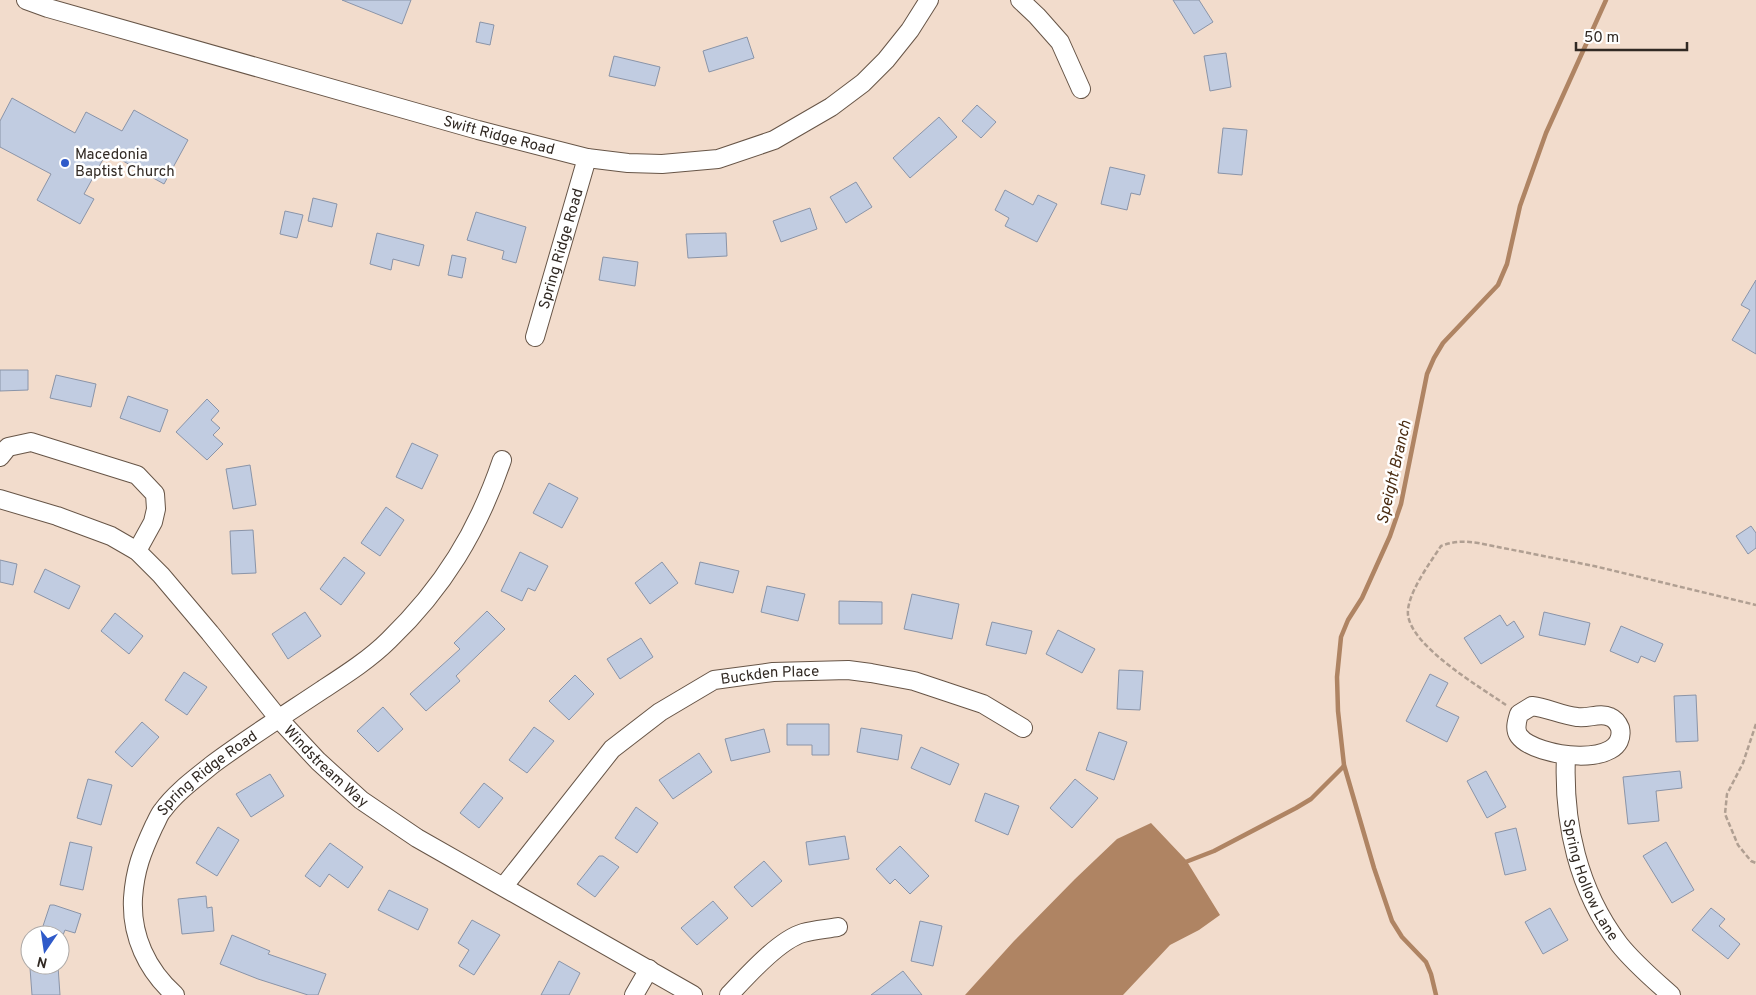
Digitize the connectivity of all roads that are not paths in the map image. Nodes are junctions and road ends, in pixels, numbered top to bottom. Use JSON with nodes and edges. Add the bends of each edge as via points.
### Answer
{"nodes":[{"id":1,"x":26,"y":0,"type":"edge"},
{"id":2,"x":929,"y":0,"type":"edge"},
{"id":3,"x":1020,"y":0,"type":"edge"},
{"id":4,"x":1081,"y":89,"type":"dead end"},
{"id":5,"x":587,"y":158,"type":"junction"},
{"id":6,"x":535,"y":337,"type":"dead end"},
{"id":7,"x":0,"y":457,"type":"edge"},
{"id":8,"x":502,"y":460,"type":"dead end"},
{"id":9,"x":0,"y":498,"type":"edge"},
{"id":10,"x":137,"y":551,"type":"junction"},
{"id":11,"x":279,"y":719,"type":"junction"},
{"id":12,"x":1023,"y":728,"type":"dead end"},
{"id":13,"x":1566,"y":756,"type":"junction"},
{"id":14,"x":504,"y":886,"type":"junction"},
{"id":15,"x":838,"y":928,"type":"dead end"},
{"id":16,"x":649,"y":970,"type":"junction"},
{"id":17,"x":1654,"y":989,"type":"edge"},
{"id":18,"x":175,"y":995,"type":"edge"},
{"id":19,"x":634,"y":995,"type":"edge"},
{"id":20,"x":693,"y":995,"type":"edge"},
{"id":21,"x":729,"y":995,"type":"edge"},
{"id":22,"x":1671,"y":995,"type":"edge"}],
"edges":[{"from":1,"to":5,"type":"street","name":"Swift Ridge Road"},
{"from":2,"to":5,"type":"street","name":"Swift Ridge Road","via":[[886,60],[862,83],[831,107],[774,140],[718,159],[690,162],[628,163]]},
{"from":3,"to":4,"type":"street","via":[[1060,42]]},
{"from":5,"to":6,"type":"street","name":"Spring Ridge Road"},
{"from":7,"to":10,"type":"street","via":[[8,447],[31,442],[138,475],[155,494],[156,509],[153,522]]},
{"from":8,"to":11,"type":"street","name":"Spring Ridge Road","via":[[468,540],[418,610],[388,642]]},
{"from":9,"to":10,"type":"street","name":"Windstream Way","via":[[111,536]]},
{"from":10,"to":11,"type":"street","name":"Windstream Way"},
{"from":11,"to":14,"type":"street","name":"Windstream Way","via":[[318,762],[361,800],[417,838]]},
{"from":11,"to":18,"type":"street","name":"Spring Ridge Road","via":[[191,781],[162,810],[141,854],[132,910],[138,944],[154,973]]},
{"from":12,"to":14,"type":"street","name":"Buckden Place","via":[[983,704],[914,681],[871,673],[848,670],[773,672],[714,680],[660,712],[612,749]]},
{"from":13,"to":13,"type":"street","via":[[1608,751],[1620,737],[1618,723],[1604,715],[1579,718],[1532,706],[1519,714],[1516,727],[1519,736],[1534,746]]},
{"from":13,"to":17,"type":"street","name":"Spring Hollow Lane","via":[[1569,822],[1585,886],[1620,945],[1642,969]]},
{"from":14,"to":16,"type":"street","name":"Windstream Way"},
{"from":15,"to":21,"type":"street","via":[[802,933],[760,962]]},
{"from":16,"to":19,"type":"street"},
{"from":16,"to":20,"type":"street","name":"Windstream Way"},
{"from":17,"to":22,"type":"street","name":"Spring Hollow Lane"}]}
